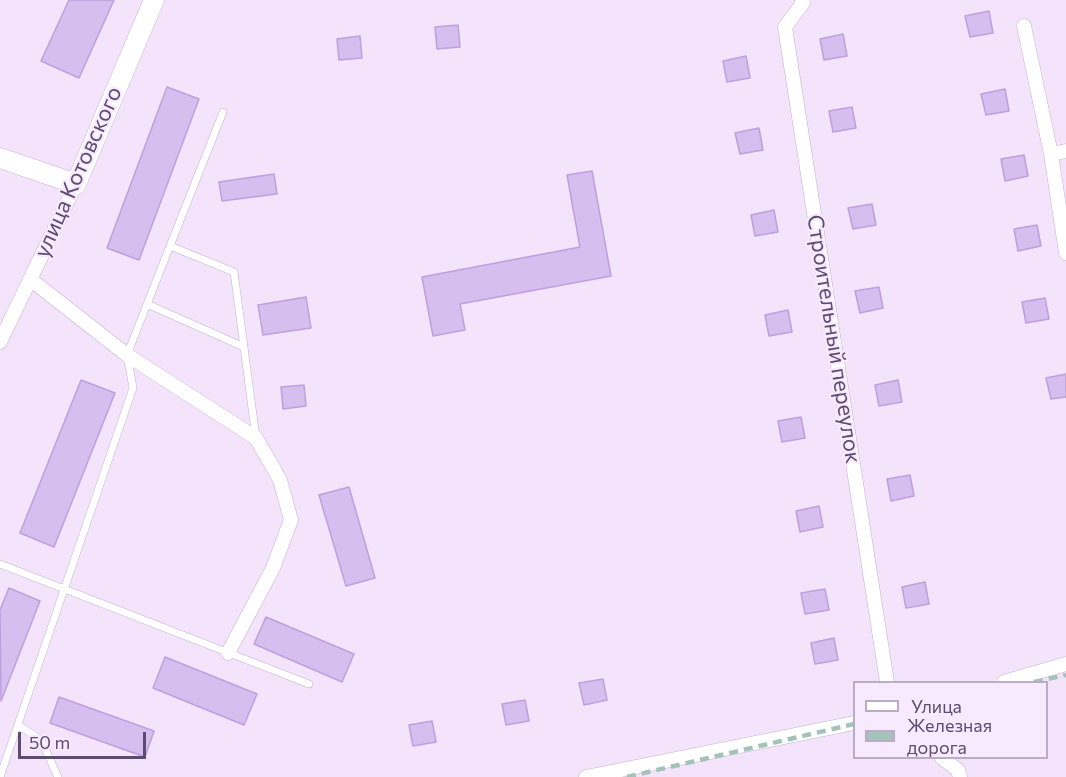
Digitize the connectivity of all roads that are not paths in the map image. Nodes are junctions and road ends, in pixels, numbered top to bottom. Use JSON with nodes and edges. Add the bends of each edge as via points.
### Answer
{"nodes":[{"id":1,"x":154,"y":0,"type":"edge"},
{"id":2,"x":802,"y":0,"type":"edge"},
{"id":3,"x":1024,"y":26,"type":"dead end"},
{"id":4,"x":223,"y":112,"type":"dead end"},
{"id":5,"x":1066,"y":151,"type":"edge"},
{"id":6,"x":1051,"y":154,"type":"junction"},
{"id":7,"x":0,"y":158,"type":"edge"},
{"id":8,"x":76,"y":184,"type":"junction"},
{"id":9,"x":170,"y":246,"type":"junction"},
{"id":10,"x":1066,"y":253,"type":"edge"},
{"id":11,"x":30,"y":279,"type":"junction"},
{"id":12,"x":147,"y":304,"type":"junction"},
{"id":13,"x":1,"y":337,"type":"edge"},
{"id":14,"x":244,"y":347,"type":"junction"},
{"id":15,"x":128,"y":355,"type":"junction"},
{"id":16,"x":255,"y":438,"type":"junction"},
{"id":17,"x":0,"y":564,"type":"edge"},
{"id":18,"x":64,"y":589,"type":"junction"},
{"id":19,"x":228,"y":653,"type":"junction"},
{"id":20,"x":1066,"y":664,"type":"edge"},
{"id":21,"x":887,"y":681,"type":"edge"},
{"id":22,"x":1007,"y":681,"type":"edge"},
{"id":23,"x":309,"y":684,"type":"dead end"},
{"id":24,"x":853,"y":723,"type":"edge"},
{"id":25,"x":18,"y":725,"type":"junction"},
{"id":26,"x":943,"y":759,"type":"edge"},
{"id":27,"x":0,"y":777,"type":"edge"},
{"id":28,"x":58,"y":777,"type":"edge"},
{"id":29,"x":586,"y":777,"type":"edge"},
{"id":30,"x":960,"y":777,"type":"edge"}],
"edges":[{"from":1,"to":8,"type":"main road","name":"улица Котовского"},
{"from":2,"to":21,"type":"street","name":"Строительный переулок","via":[[785,27]]},
{"from":3,"to":6,"type":"street"},
{"from":4,"to":9,"type":"lane"},
{"from":5,"to":6,"type":"street"},
{"from":6,"to":10,"type":"street"},
{"from":7,"to":8,"type":"main road"},
{"from":8,"to":11,"type":"street","name":"улица Котовского"},
{"from":9,"to":12,"type":"lane"},
{"from":9,"to":14,"type":"lane","via":[[234,272]]},
{"from":11,"to":13,"type":"street","name":"улица Котовского"},
{"from":11,"to":15,"type":"street"},
{"from":12,"to":14,"type":"lane"},
{"from":12,"to":15,"type":"lane"},
{"from":14,"to":16,"type":"lane"},
{"from":15,"to":16,"type":"street"},
{"from":15,"to":18,"type":"lane","via":[[133,388]]},
{"from":16,"to":19,"type":"street","via":[[280,480],[291,520],[273,568]]},
{"from":17,"to":18,"type":"lane"},
{"from":18,"to":19,"type":"lane"},
{"from":18,"to":25,"type":"lane"},
{"from":19,"to":23,"type":"lane"},
{"from":20,"to":22,"type":"street"},
{"from":24,"to":29,"type":"street"},
{"from":25,"to":27,"type":"lane"},
{"from":25,"to":28,"type":"lane","via":[[41,740]]},
{"from":26,"to":30,"type":"street","via":[[958,770]]}]}
